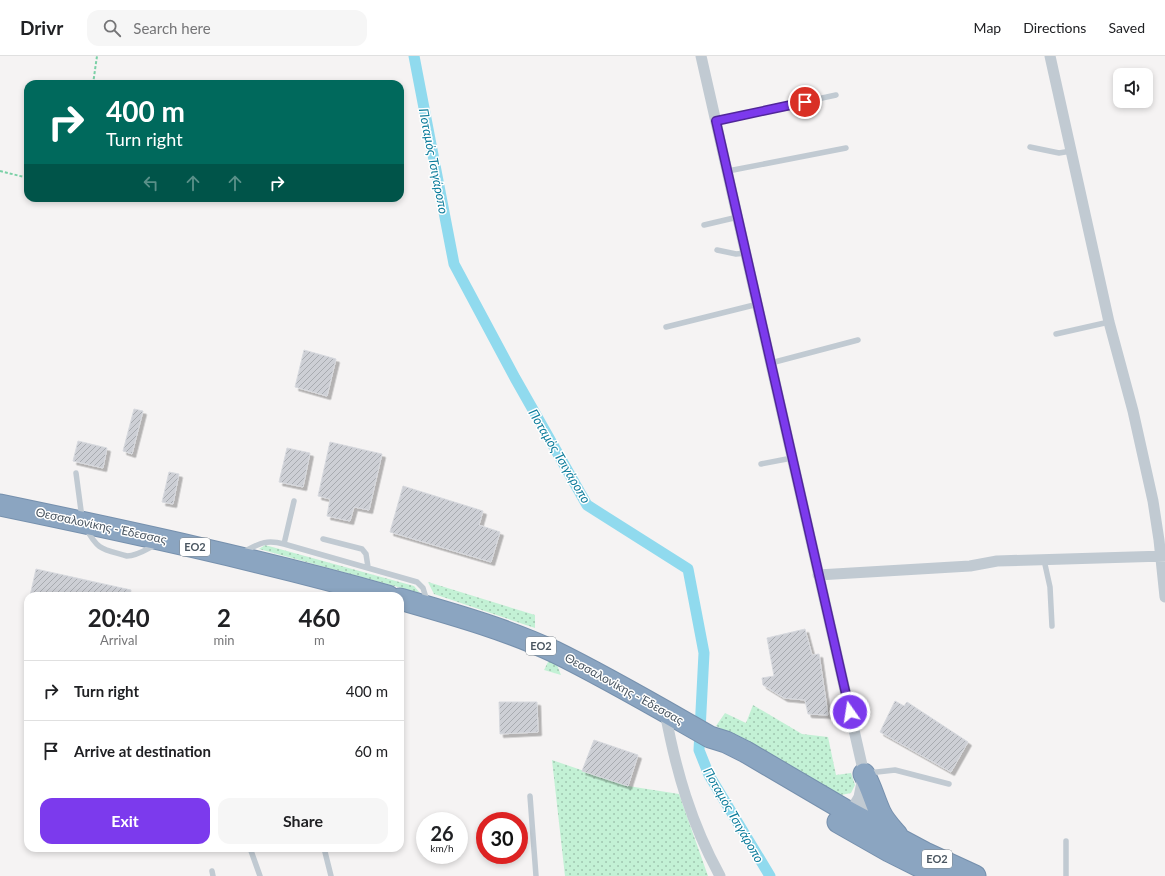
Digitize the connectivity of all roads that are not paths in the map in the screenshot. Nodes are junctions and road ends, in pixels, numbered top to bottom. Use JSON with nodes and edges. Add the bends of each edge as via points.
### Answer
{"nodes":[{"id":1,"x":701,"y":56,"type":"edge"},
{"id":2,"x":1050,"y":56,"type":"edge"},
{"id":3,"x":836,"y":95,"type":"dead end"},
{"id":4,"x":716,"y":121,"type":"junction"},
{"id":5,"x":1030,"y":147,"type":"dead end"},
{"id":6,"x":846,"y":148,"type":"dead end"},
{"id":7,"x":1071,"y":151,"type":"junction"},
{"id":8,"x":728,"y":172,"type":"junction"},
{"id":9,"x":738,"y":217,"type":"junction"},
{"id":10,"x":704,"y":225,"type":"dead end"},
{"id":11,"x":717,"y":250,"type":"dead end"},
{"id":12,"x":746,"y":252,"type":"junction"},
{"id":13,"x":758,"y":304,"type":"junction"},
{"id":14,"x":1109,"y":322,"type":"junction"},
{"id":15,"x":666,"y":327,"type":"dead end"},
{"id":16,"x":1056,"y":334,"type":"dead end"},
{"id":17,"x":858,"y":340,"type":"dead end"},
{"id":18,"x":771,"y":362,"type":"junction"},
{"id":19,"x":792,"y":458,"type":"junction"},
{"id":20,"x":761,"y":464,"type":"dead end"},
{"id":21,"x":76,"y":473,"type":"dead end"},
{"id":22,"x":294,"y":501,"type":"dead end"},
{"id":23,"x":0,"y":504,"type":"edge"},
{"id":24,"x":82,"y":522,"type":"junction"},
{"id":25,"x":323,"y":539,"type":"dead end"},
{"id":26,"x":284,"y":544,"type":"junction"},
{"id":27,"x":234,"y":556,"type":"junction"},
{"id":28,"x":1163,"y":556,"type":"edge"},
{"id":29,"x":1044,"y":560,"type":"junction"},
{"id":30,"x":368,"y":567,"type":"junction"},
{"id":31,"x":818,"y":575,"type":"junction"},
{"id":32,"x":374,"y":592,"type":"edge"},
{"id":33,"x":1165,"y":597,"type":"edge"},
{"id":34,"x":404,"y":600,"type":"edge"},
{"id":35,"x":429,"y":607,"type":"junction"},
{"id":36,"x":1052,"y":626,"type":"dead end"},
{"id":37,"x":669,"y":714,"type":"junction"},
{"id":38,"x":864,"y":774,"type":"junction"},
{"id":39,"x":949,"y":784,"type":"dead end"},
{"id":40,"x":530,"y":796,"type":"dead end"},
{"id":41,"x":850,"y":821,"type":"junction"},
{"id":42,"x":900,"y":839,"type":"junction"},
{"id":43,"x":1066,"y":842,"type":"dead end"},
{"id":44,"x":251,"y":852,"type":"edge"},
{"id":45,"x":325,"y":852,"type":"edge"},
{"id":46,"x":924,"y":871,"type":"edge"},
{"id":47,"x":260,"y":876,"type":"edge"},
{"id":48,"x":330,"y":876,"type":"edge"},
{"id":49,"x":536,"y":876,"type":"edge"},
{"id":50,"x":720,"y":876,"type":"edge"},
{"id":51,"x":939,"y":876,"type":"edge"},
{"id":52,"x":975,"y":876,"type":"edge"},
{"id":53,"x":1066,"y":876,"type":"edge"}],
"edges":[{"from":1,"to":4,"type":"street"},
{"from":2,"to":7,"type":"street"},
{"from":3,"to":4,"type":"lane"},
{"from":4,"to":8,"type":"street"},
{"from":5,"to":7,"type":"lane","via":[[1059,153]]},
{"from":6,"to":8,"type":"lane"},
{"from":7,"to":14,"type":"street"},
{"from":8,"to":9,"type":"street"},
{"from":9,"to":10,"type":"lane"},
{"from":9,"to":12,"type":"street"},
{"from":11,"to":12,"type":"lane","via":[[736,254]]},
{"from":12,"to":13,"type":"street"},
{"from":13,"to":15,"type":"lane"},
{"from":13,"to":18,"type":"street"},
{"from":14,"to":16,"type":"lane"},
{"from":14,"to":28,"type":"street","via":[[1133,411]]},
{"from":17,"to":18,"type":"lane"},
{"from":18,"to":19,"type":"street"},
{"from":19,"to":20,"type":"lane"},
{"from":19,"to":31,"type":"street"},
{"from":21,"to":24,"type":"lane"},
{"from":22,"to":26,"type":"lane"},
{"from":23,"to":24,"type":"highway","name":"Θεσσαλονίκης - Έδεσσας","number":"ΕΟ2"},
{"from":24,"to":27,"type":"highway","name":"Θεσσαλονίκης - Έδεσσας","number":"ΕΟ2"},
{"from":25,"to":30,"type":"lane","via":[[362,549],[366,554]]},
{"from":26,"to":27,"type":"lane","via":[[260,543]]},
{"from":26,"to":30,"type":"lane"},
{"from":27,"to":32,"type":"highway","name":"Θεσσαλονίκης - Έδεσσας","number":"ΕΟ2"},
{"from":28,"to":29,"type":"street"},
{"from":28,"to":33,"type":"street"},
{"from":29,"to":31,"type":"street","via":[[997,561],[970,566]]},
{"from":29,"to":36,"type":"lane","via":[[1050,587]]},
{"from":30,"to":35,"type":"lane","via":[[420,583]]},
{"from":31,"to":38,"type":"street"},
{"from":34,"to":35,"type":"highway","name":"Θεσσαλονίκης - Έδεσσας","number":"ΕΟ2"},
{"from":35,"to":37,"type":"highway","name":"Θεσσαλονίκης - Έδεσσας","number":"ΕΟ2","via":[[520,637],[554,652]]},
{"from":37,"to":41,"type":"highway","name":"Θεσσαλονίκης - Έδεσσας","number":"ΕΟ2","via":[[710,737],[721,748]]},
{"from":37,"to":50,"type":"street","via":[[674,760],[687,802],[703,843]]},
{"from":38,"to":39,"type":"lane","via":[[895,770]]},
{"from":38,"to":41,"type":"street"},
{"from":38,"to":42,"type":"highway","via":[[880,812]]},
{"from":40,"to":49,"type":"lane"},
{"from":41,"to":42,"type":"highway","name":"Θεσσαλονίκης - Έδεσσας","number":"ΕΟ2"},
{"from":41,"to":46,"type":"highway","name":"Θεσσαλονίκης - Έδεσσας","number":"ΕΟ2"},
{"from":42,"to":52,"type":"highway","name":"Θεσσαλονίκης - Έδεσσας","number":"ΕΟ2"},
{"from":43,"to":53,"type":"lane"},
{"from":44,"to":47,"type":"lane"},
{"from":45,"to":48,"type":"lane"},
{"from":46,"to":51,"type":"highway","name":"Θεσσαλονίκης - Έδεσσας","number":"ΕΟ2"}]}
